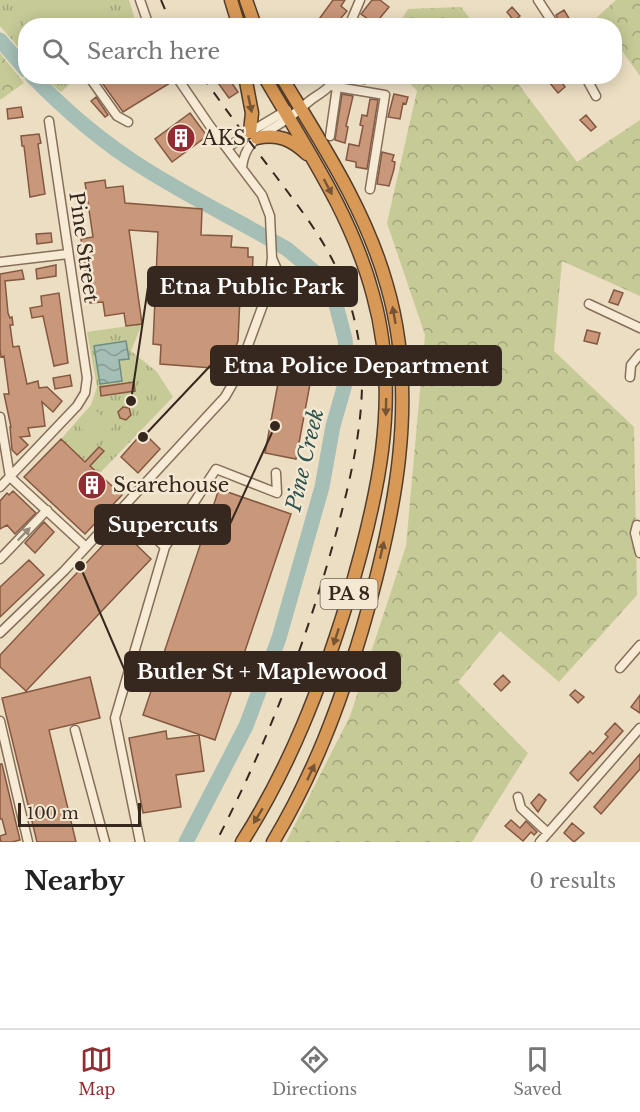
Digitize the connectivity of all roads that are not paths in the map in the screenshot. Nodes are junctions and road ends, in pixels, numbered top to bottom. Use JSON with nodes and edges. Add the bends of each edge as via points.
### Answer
{"nodes":[{"id":1,"x":140,"y":0,"type":"edge"},
{"id":2,"x":231,"y":0,"type":"edge"},
{"id":3,"x":246,"y":0,"type":"edge"},
{"id":4,"x":360,"y":0,"type":"edge"},
{"id":5,"x":538,"y":0,"type":"edge"},
{"id":6,"x":146,"y":18,"type":"edge"},
{"id":7,"x":235,"y":18,"type":"edge"},
{"id":8,"x":252,"y":18,"type":"edge"},
{"id":9,"x":352,"y":18,"type":"edge"},
{"id":10,"x":550,"y":18,"type":"edge"},
{"id":11,"x":92,"y":84,"type":"edge"},
{"id":12,"x":182,"y":84,"type":"edge"},
{"id":13,"x":246,"y":84,"type":"edge"},
{"id":14,"x":269,"y":84,"type":"edge"},
{"id":15,"x":286,"y":84,"type":"edge"},
{"id":16,"x":589,"y":84,"type":"edge"},
{"id":17,"x":334,"y":86,"type":"junction"},
{"id":18,"x":596,"y":96,"type":"dead end"},
{"id":19,"x":300,"y":107,"type":"junction"},
{"id":20,"x":287,"y":114,"type":"junction"},
{"id":21,"x":49,"y":121,"type":"dead end"},
{"id":22,"x":128,"y":122,"type":"dead end"},
{"id":23,"x":254,"y":135,"type":"junction"},
{"id":24,"x":330,"y":136,"type":"dead end"},
{"id":25,"x":227,"y":148,"type":"junction"},
{"id":26,"x":317,"y":165,"type":"junction"},
{"id":27,"x":242,"y":168,"type":"junction"},
{"id":28,"x":370,"y":189,"type":"dead end"},
{"id":29,"x":68,"y":254,"type":"junction"},
{"id":30,"x":272,"y":257,"type":"junction"},
{"id":31,"x":0,"y":262,"type":"edge"},
{"id":32,"x":268,"y":291,"type":"junction"},
{"id":33,"x":589,"y":304,"type":"dead end"},
{"id":34,"x":640,"y":328,"type":"edge"},
{"id":35,"x":640,"y":354,"type":"edge"},
{"id":36,"x":630,"y":377,"type":"dead end"},
{"id":37,"x":0,"y":417,"type":"edge"},
{"id":38,"x":276,"y":472,"type":"dead end"},
{"id":39,"x":10,"y":477,"type":"junction"},
{"id":40,"x":0,"y":487,"type":"edge"},
{"id":41,"x":122,"y":508,"type":"junction"},
{"id":42,"x":47,"y":510,"type":"junction"},
{"id":43,"x":637,"y":525,"type":"dead end"},
{"id":44,"x":165,"y":546,"type":"junction"},
{"id":45,"x":86,"y":547,"type":"junction"},
{"id":46,"x":640,"y":553,"type":"edge"},
{"id":47,"x":0,"y":559,"type":"edge"},
{"id":48,"x":0,"y":633,"type":"edge"},
{"id":49,"x":640,"y":645,"type":"edge"},
{"id":50,"x":620,"y":668,"type":"dead end"},
{"id":51,"x":0,"y":721,"type":"edge"},
{"id":52,"x":640,"y":728,"type":"edge"},
{"id":53,"x":75,"y":730,"type":"dead end"},
{"id":54,"x":518,"y":797,"type":"dead end"},
{"id":55,"x":548,"y":833,"type":"junction"},
{"id":56,"x":28,"y":842,"type":"edge"},
{"id":57,"x":105,"y":842,"type":"edge"},
{"id":58,"x":140,"y":842,"type":"edge"},
{"id":59,"x":242,"y":842,"type":"edge"},
{"id":60,"x":273,"y":842,"type":"edge"},
{"id":61,"x":540,"y":842,"type":"edge"}],
"edges":[{"from":1,"to":6,"type":"street"},
{"from":2,"to":7,"type":"highway"},
{"from":3,"to":8,"type":"highway"},
{"from":4,"to":9,"type":"street"},
{"from":5,"to":10,"type":"street"},
{"from":11,"to":22,"type":"street","via":[[117,116]]},
{"from":12,"to":25,"type":"street"},
{"from":13,"to":23,"type":"highway","one_way":true},
{"from":14,"to":20,"type":"highway","number":"PA 8"},
{"from":15,"to":19,"type":"highway","number":"PA 8"},
{"from":16,"to":18,"type":"street"},
{"from":17,"to":19,"type":"street"},
{"from":17,"to":24,"type":"street"},
{"from":17,"to":28,"type":"street","via":[[385,95]]},
{"from":19,"to":20,"type":"street"},
{"from":60,"to":19,"type":"highway","number":"PA 8","one_way":true,"via":[[317,759],[350,668],[386,535],[401,427],[402,376],[383,272],[350,194]]},
{"from":20,"to":23,"type":"street"},
{"from":20,"to":26,"type":"highway","number":"PA 8"},
{"from":21,"to":29,"type":"street","name":"Pine Street"},
{"from":23,"to":25,"type":"street"},
{"from":23,"to":26,"type":"highway","via":[[288,140]]},
{"from":23,"to":27,"type":"street"},
{"from":25,"to":27,"type":"street"},
{"from":26,"to":59,"type":"highway","number":"PA 8","one_way":true,"via":[[352,235],[374,297],[386,377],[384,440],[360,554],[329,657],[285,766]]},
{"from":27,"to":30,"type":"street","via":[[265,200]]},
{"from":29,"to":31,"type":"street"},
{"from":29,"to":39,"type":"street","name":"Pine Street","via":[[87,378],[85,393]]},
{"from":30,"to":32,"type":"street"},
{"from":30,"to":32,"type":"street","via":[[279,274],[296,287]]},
{"from":32,"to":41,"type":"street","via":[[228,393]]},
{"from":33,"to":34,"type":"street"},
{"from":35,"to":36,"type":"street","via":[[631,365]]},
{"from":37,"to":39,"type":"street"},
{"from":38,"to":44,"type":"street","via":[[277,493],[216,469]]},
{"from":39,"to":40,"type":"street"},
{"from":39,"to":42,"type":"street"},
{"from":41,"to":44,"type":"street"},
{"from":41,"to":45,"type":"street"},
{"from":42,"to":45,"type":"street"},
{"from":47,"to":42,"type":"street","one_way":true},
{"from":43,"to":46,"type":"street"},
{"from":44,"to":58,"type":"street","via":[[116,718]]},
{"from":45,"to":48,"type":"street"},
{"from":49,"to":50,"type":"street"},
{"from":51,"to":56,"type":"street"},
{"from":52,"to":55,"type":"street"},
{"from":53,"to":57,"type":"street"},
{"from":54,"to":55,"type":"street","via":[[520,808]]},
{"from":55,"to":61,"type":"street"}]}
